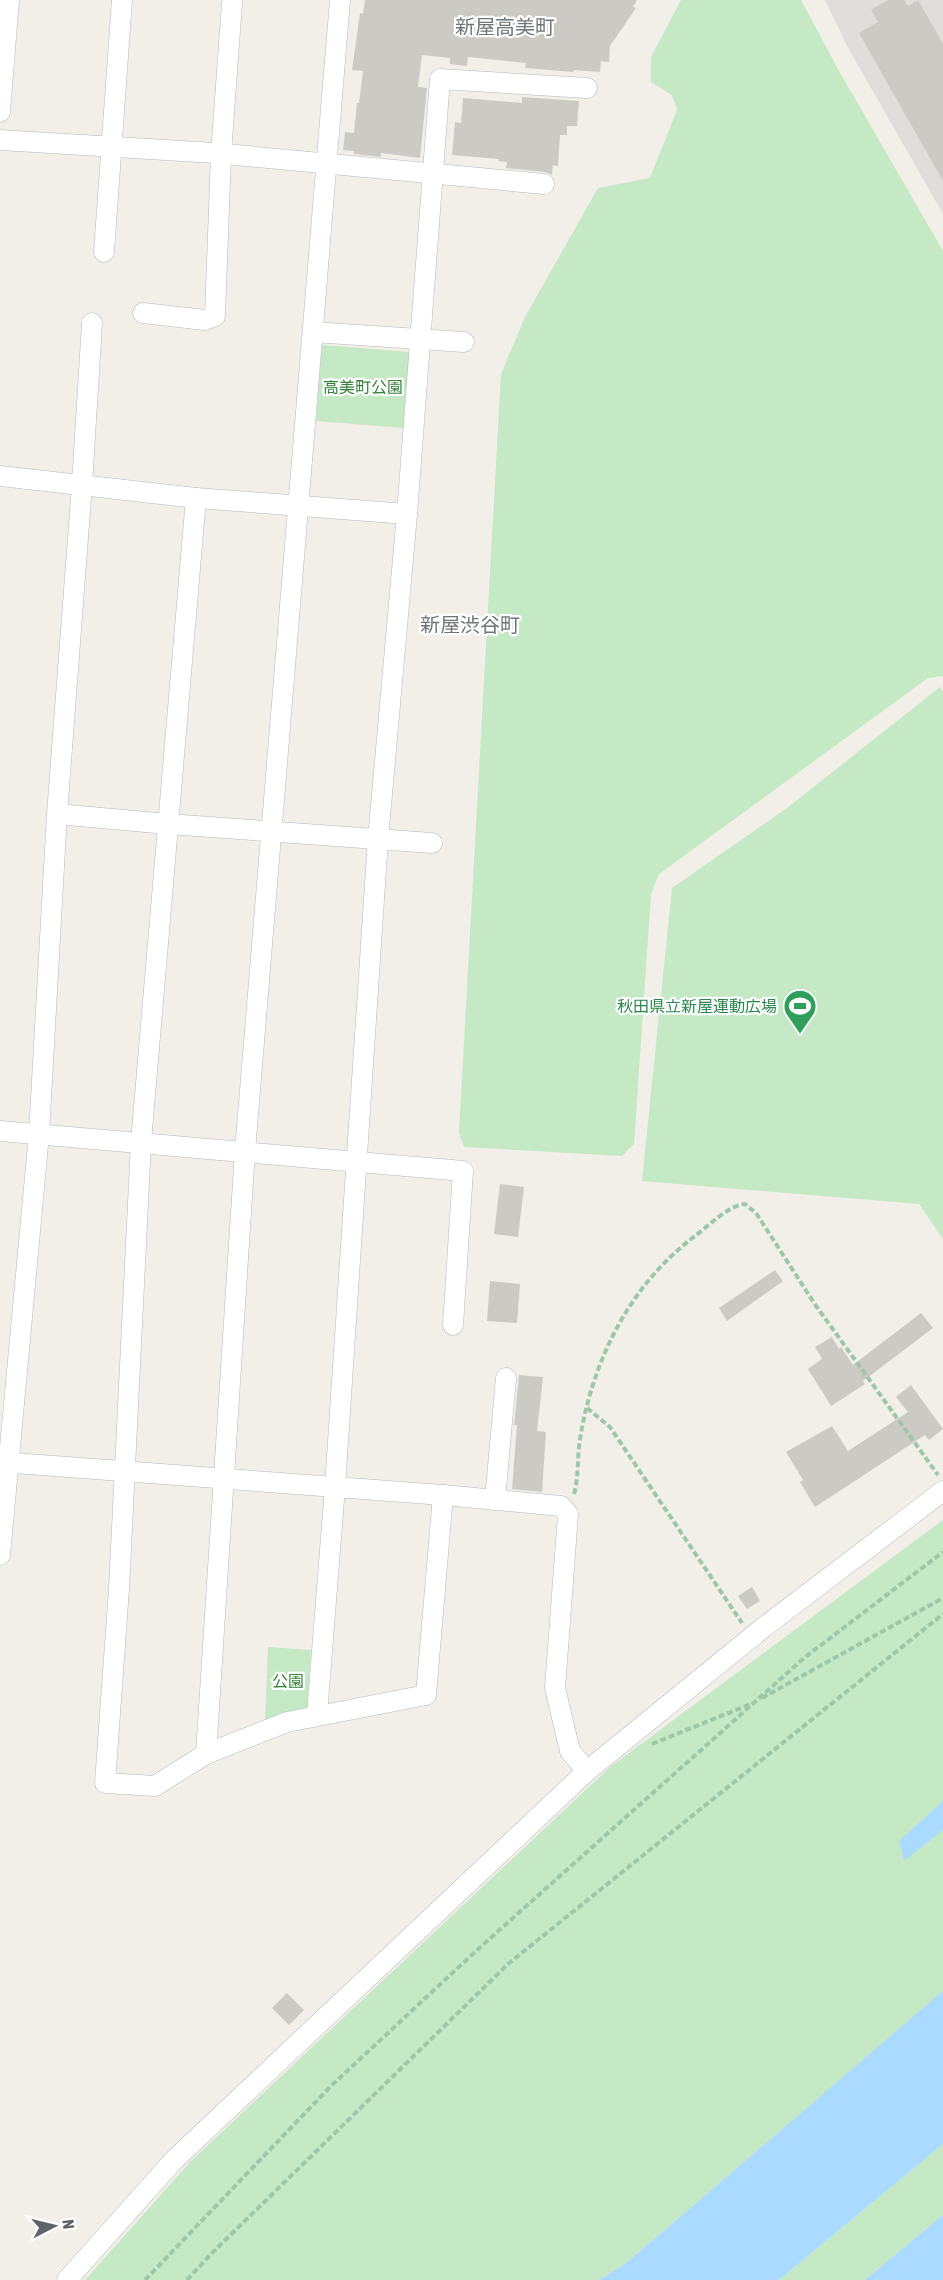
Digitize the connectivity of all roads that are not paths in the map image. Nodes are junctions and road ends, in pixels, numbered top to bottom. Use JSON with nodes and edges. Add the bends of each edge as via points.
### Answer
{"nodes":[{"id":1,"x":9,"y":0,"type":"edge"},
{"id":2,"x":122,"y":0,"type":"edge"},
{"id":3,"x":340,"y":0,"type":"edge"},
{"id":4,"x":232,"y":3,"type":"dead end"},
{"id":5,"x":3,"y":40,"type":"edge"},
{"id":6,"x":587,"y":88,"type":"dead end"},
{"id":7,"x":0,"y":112,"type":"edge"},
{"id":8,"x":0,"y":140,"type":"edge"},
{"id":9,"x":112,"y":147,"type":"junction"},
{"id":10,"x":221,"y":154,"type":"junction"},
{"id":11,"x":327,"y":165,"type":"junction"},
{"id":12,"x":433,"y":174,"type":"junction"},
{"id":13,"x":544,"y":184,"type":"dead end"},
{"id":14,"x":104,"y":252,"type":"dead end"},
{"id":15,"x":143,"y":313,"type":"dead end"},
{"id":16,"x":92,"y":323,"type":"dead end"},
{"id":17,"x":313,"y":332,"type":"junction"},
{"id":18,"x":421,"y":339,"type":"junction"},
{"id":19,"x":464,"y":342,"type":"dead end"},
{"id":20,"x":0,"y":476,"type":"edge"},
{"id":21,"x":82,"y":486,"type":"junction"},
{"id":22,"x":196,"y":498,"type":"junction"},
{"id":23,"x":299,"y":506,"type":"junction"},
{"id":24,"x":407,"y":514,"type":"junction"},
{"id":25,"x":57,"y":814,"type":"junction"},
{"id":26,"x":168,"y":824,"type":"junction"},
{"id":27,"x":272,"y":832,"type":"junction"},
{"id":28,"x":378,"y":839,"type":"junction"},
{"id":29,"x":432,"y":843,"type":"dead end"},
{"id":30,"x":0,"y":1131,"type":"edge"},
{"id":31,"x":39,"y":1134,"type":"junction"},
{"id":32,"x":141,"y":1142,"type":"junction"},
{"id":33,"x":245,"y":1151,"type":"junction"},
{"id":34,"x":358,"y":1161,"type":"junction"},
{"id":35,"x":453,"y":1325,"type":"dead end"},
{"id":36,"x":506,"y":1378,"type":"dead end"},
{"id":37,"x":4,"y":1462,"type":"edge"},
{"id":38,"x":126,"y":1472,"type":"junction"},
{"id":39,"x":224,"y":1479,"type":"junction"},
{"id":40,"x":335,"y":1487,"type":"junction"},
{"id":41,"x":943,"y":1491,"type":"edge"},
{"id":42,"x":443,"y":1495,"type":"junction"},
{"id":43,"x":495,"y":1500,"type":"junction"},
{"id":44,"x":0,"y":1555,"type":"edge"},
{"id":45,"x":317,"y":1716,"type":"junction"},
{"id":46,"x":206,"y":1754,"type":"junction"},
{"id":47,"x":587,"y":1771,"type":"junction"},
{"id":48,"x":67,"y":2280,"type":"edge"}],
"edges":[{"from":1,"to":5,"type":"street"},
{"from":2,"to":9,"type":"street"},
{"from":3,"to":11,"type":"street"},
{"from":4,"to":10,"type":"street"},
{"from":5,"to":7,"type":"street"},
{"from":6,"to":12,"type":"street","via":[[440,79]]},
{"from":8,"to":9,"type":"street"},
{"from":9,"to":10,"type":"street"},
{"from":9,"to":14,"type":"street"},
{"from":10,"to":11,"type":"street"},
{"from":10,"to":15,"type":"street","via":[[215,316],[205,320]]},
{"from":11,"to":12,"type":"street"},
{"from":11,"to":17,"type":"street"},
{"from":12,"to":13,"type":"street"},
{"from":12,"to":18,"type":"street"},
{"from":16,"to":21,"type":"street"},
{"from":17,"to":18,"type":"street"},
{"from":17,"to":23,"type":"street"},
{"from":18,"to":19,"type":"street"},
{"from":18,"to":24,"type":"street"},
{"from":20,"to":21,"type":"street"},
{"from":21,"to":22,"type":"street"},
{"from":21,"to":25,"type":"street"},
{"from":22,"to":23,"type":"street"},
{"from":22,"to":26,"type":"street"},
{"from":23,"to":24,"type":"street"},
{"from":23,"to":27,"type":"street"},
{"from":24,"to":28,"type":"street"},
{"from":25,"to":26,"type":"street"},
{"from":25,"to":31,"type":"street"},
{"from":26,"to":27,"type":"street"},
{"from":26,"to":32,"type":"street"},
{"from":27,"to":28,"type":"street"},
{"from":27,"to":33,"type":"street"},
{"from":28,"to":29,"type":"street"},
{"from":28,"to":34,"type":"street"},
{"from":30,"to":31,"type":"street"},
{"from":31,"to":32,"type":"street"},
{"from":31,"to":37,"type":"street"},
{"from":32,"to":33,"type":"street"},
{"from":32,"to":38,"type":"street"},
{"from":33,"to":34,"type":"street"},
{"from":33,"to":39,"type":"street"},
{"from":34,"to":35,"type":"street","via":[[463,1171]]},
{"from":34,"to":40,"type":"street"},
{"from":36,"to":43,"type":"street"},
{"from":37,"to":38,"type":"street"},
{"from":37,"to":44,"type":"street"},
{"from":38,"to":39,"type":"street"},
{"from":38,"to":46,"type":"street","via":[[105,1783],[155,1786]]},
{"from":39,"to":40,"type":"street"},
{"from":39,"to":46,"type":"street"},
{"from":40,"to":42,"type":"street"},
{"from":40,"to":45,"type":"street"},
{"from":41,"to":47,"type":"street","via":[[752,1637]]},
{"from":42,"to":43,"type":"street"},
{"from":42,"to":45,"type":"street","via":[[426,1695]]},
{"from":43,"to":47,"type":"street","via":[[554,1504],[568,1514],[555,1688],[570,1751]]},
{"from":45,"to":46,"type":"street","via":[[287,1722]]},
{"from":47,"to":48,"type":"street","via":[[174,2160]]}]}
